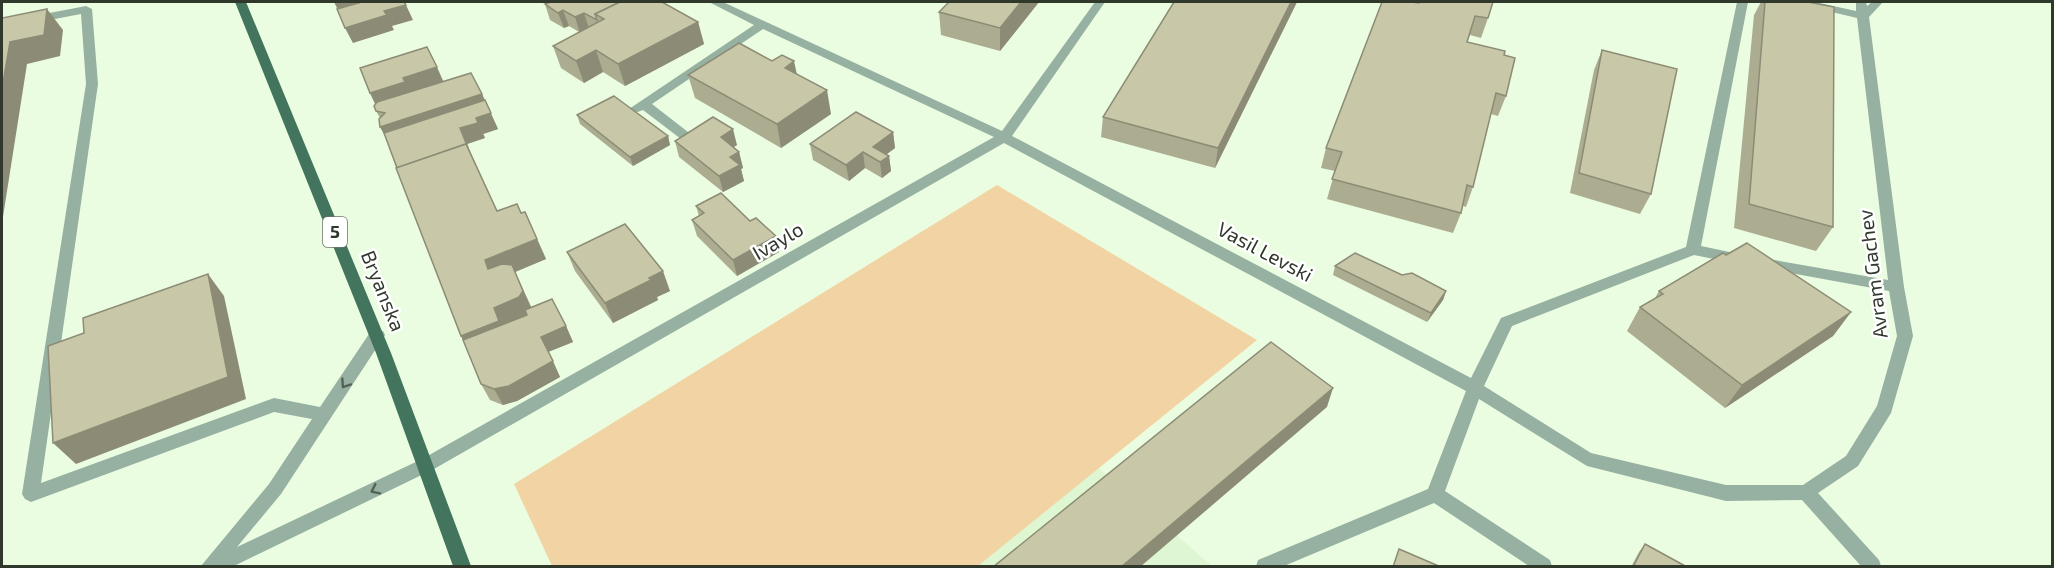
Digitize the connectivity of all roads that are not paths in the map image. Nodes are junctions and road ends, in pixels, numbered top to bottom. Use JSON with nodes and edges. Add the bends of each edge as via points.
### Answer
{"nodes":[{"id":1,"x":240,"y":2,"type":"edge"},
{"id":2,"x":715,"y":2,"type":"edge"},
{"id":3,"x":1100,"y":2,"type":"edge"},
{"id":4,"x":1743,"y":2,"type":"edge"},
{"id":5,"x":1802,"y":2,"type":"edge"},
{"id":6,"x":1878,"y":2,"type":"edge"},
{"id":7,"x":1862,"y":9,"type":"edge"},
{"id":8,"x":762,"y":25,"type":"junction"},
{"id":9,"x":2,"y":26,"type":"edge"},
{"id":10,"x":1004,"y":137,"type":"junction"},
{"id":11,"x":690,"y":139,"type":"edge"},
{"id":12,"x":1693,"y":250,"type":"junction"},
{"id":13,"x":1896,"y":287,"type":"junction"},
{"id":14,"x":377,"y":335,"type":"junction"},
{"id":15,"x":1475,"y":388,"type":"junction"},
{"id":16,"x":324,"y":415,"type":"junction"},
{"id":17,"x":428,"y":464,"type":"junction"},
{"id":18,"x":1806,"y":492,"type":"junction"},
{"id":19,"x":1435,"y":494,"type":"junction"},
{"id":20,"x":210,"y":567,"type":"edge"},
{"id":21,"x":216,"y":567,"type":"edge"},
{"id":22,"x":462,"y":567,"type":"edge"},
{"id":23,"x":1265,"y":567,"type":"edge"},
{"id":24,"x":1542,"y":567,"type":"edge"},
{"id":25,"x":1872,"y":567,"type":"edge"}],
"edges":[{"from":1,"to":14,"type":"main road","name":"Bryanska","number":"5"},
{"from":2,"to":8,"type":"street","name":"Vasil Levski"},
{"from":3,"to":10,"type":"street","name":"Ivaylo"},
{"from":4,"to":12,"type":"street"},
{"from":5,"to":7,"type":"street"},
{"from":6,"to":7,"type":"street"},
{"from":7,"to":13,"type":"street","name":"Avram Gachev"},
{"from":8,"to":10,"type":"street","name":"Vasil Levski"},
{"from":8,"to":11,"type":"street","via":[[640,106]]},
{"from":9,"to":16,"type":"street","via":[[86,9],[92,84],[31,494],[274,405]]},
{"from":10,"to":15,"type":"street","name":"Vasil Levski"},
{"from":10,"to":17,"type":"street","name":"Ivaylo"},
{"from":12,"to":13,"type":"street"},
{"from":12,"to":15,"type":"street","via":[[1506,322]]},
{"from":13,"to":18,"type":"street","name":"Avram Gachev","via":[[1905,336],[1885,408],[1852,461]]},
{"from":14,"to":16,"type":"street","one_way":true},
{"from":14,"to":17,"type":"main road","name":"Bryanska","number":"5"},
{"from":15,"to":18,"type":"street","name":"Vasil Levski","via":[[1587,459],[1726,493]]},
{"from":15,"to":19,"type":"street"},
{"from":16,"to":20,"type":"street","via":[[275,489]]},
{"from":17,"to":21,"type":"street","name":"Ivaylo","one_way":true},
{"from":17,"to":22,"type":"main road","name":"Bryanska","number":"5"},
{"from":18,"to":25,"type":"street"},
{"from":19,"to":23,"type":"street"},
{"from":19,"to":24,"type":"street"}]}
